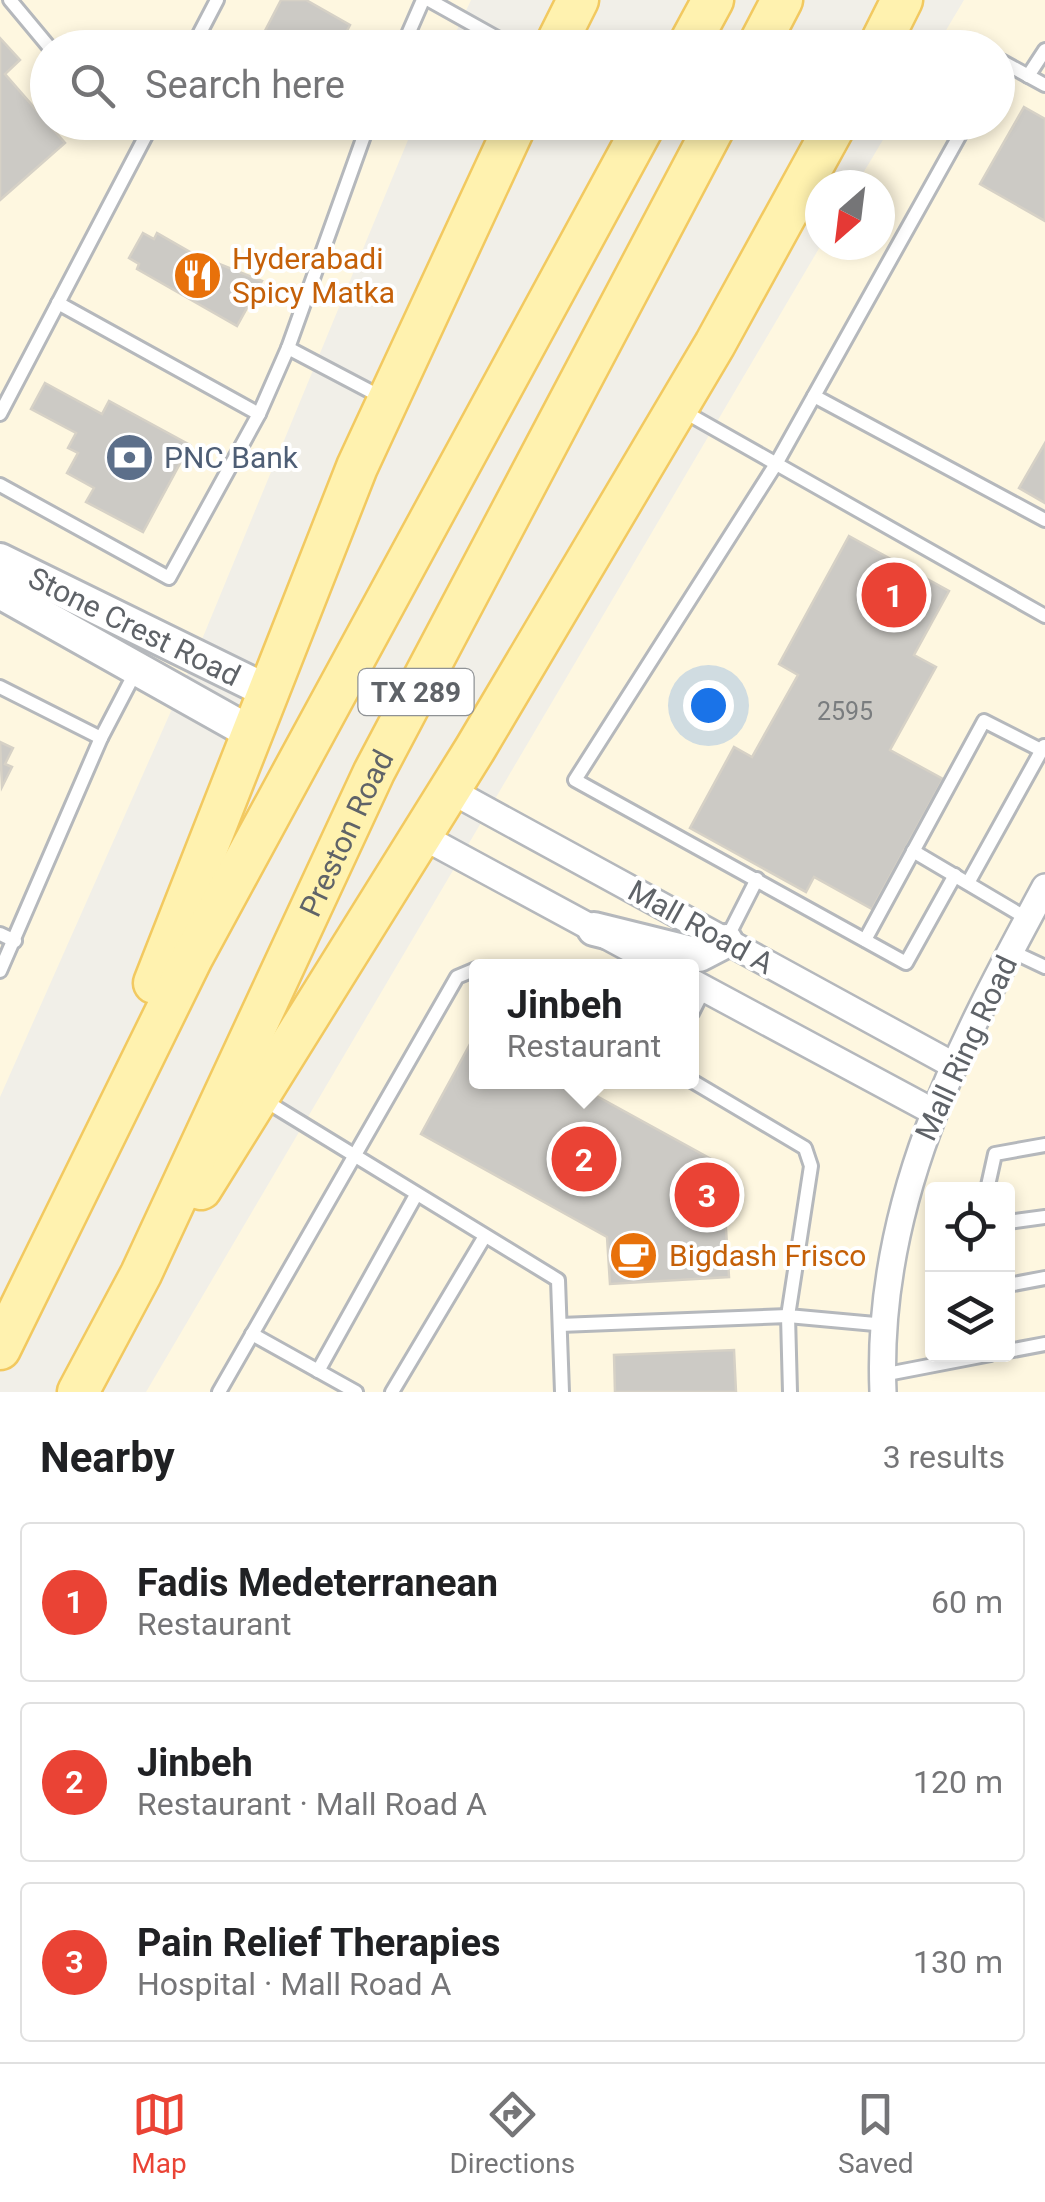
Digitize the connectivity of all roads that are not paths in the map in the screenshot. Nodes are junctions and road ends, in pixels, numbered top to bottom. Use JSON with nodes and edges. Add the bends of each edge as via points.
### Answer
{"nodes":[{"id":1,"x":10,"y":0,"type":"edge"},
{"id":2,"x":216,"y":0,"type":"edge"},
{"id":3,"x":426,"y":0,"type":"edge"},
{"id":4,"x":578,"y":0,"type":"edge"},
{"id":5,"x":713,"y":0,"type":"edge"},
{"id":6,"x":782,"y":0,"type":"edge"},
{"id":7,"x":902,"y":0,"type":"edge"},
{"id":8,"x":35,"y":30,"type":"edge"},
{"id":9,"x":201,"y":30,"type":"edge"},
{"id":10,"x":411,"y":30,"type":"edge"},
{"id":11,"x":482,"y":30,"type":"edge"},
{"id":12,"x":563,"y":30,"type":"edge"},
{"id":13,"x":697,"y":30,"type":"edge"},
{"id":14,"x":766,"y":30,"type":"edge"},
{"id":15,"x":890,"y":30,"type":"edge"},
{"id":16,"x":1045,"y":50,"type":"edge"},
{"id":17,"x":1015,"y":69,"type":"edge"},
{"id":18,"x":1028,"y":76,"type":"junction"},
{"id":19,"x":1045,"y":85,"type":"edge"},
{"id":20,"x":141,"y":140,"type":"edge"},
{"id":21,"x":363,"y":140,"type":"edge"},
{"id":22,"x":509,"y":140,"type":"edge"},
{"id":23,"x":636,"y":140,"type":"edge"},
{"id":24,"x":708,"y":140,"type":"edge"},
{"id":25,"x":827,"y":140,"type":"edge"},
{"id":26,"x":957,"y":140,"type":"edge"},
{"id":27,"x":58,"y":303,"type":"junction"},
{"id":28,"x":288,"y":348,"type":"junction"},
{"id":29,"x":814,"y":396,"type":"junction"},
{"id":30,"x":388,"y":400,"type":"junction"},
{"id":31,"x":676,"y":408,"type":"junction"},
{"id":32,"x":0,"y":414,"type":"edge"},
{"id":33,"x":259,"y":414,"type":"junction"},
{"id":34,"x":776,"y":464,"type":"junction"},
{"id":35,"x":0,"y":485,"type":"edge"},
{"id":36,"x":1045,"y":520,"type":"edge"},
{"id":37,"x":0,"y":560,"type":"edge"},
{"id":38,"x":0,"y":592,"type":"edge"},
{"id":39,"x":1045,"y":616,"type":"edge"},
{"id":40,"x":138,"y":669,"type":"junction"},
{"id":41,"x":0,"y":687,"type":"edge"},
{"id":42,"x":269,"y":692,"type":"junction"},
{"id":43,"x":253,"y":734,"type":"junction"},
{"id":44,"x":102,"y":738,"type":"junction"},
{"id":45,"x":1043,"y":747,"type":"edge"},
{"id":46,"x":448,"y":789,"type":"junction"},
{"id":47,"x":420,"y":835,"type":"junction"},
{"id":48,"x":913,"y":852,"type":"junction"},
{"id":49,"x":757,"y":879,"type":"junction"},
{"id":50,"x":961,"y":879,"type":"junction"},
{"id":51,"x":1045,"y":888,"type":"edge"},
{"id":52,"x":1028,"y":920,"type":"junction"},
{"id":53,"x":594,"y":929,"type":"junction"},
{"id":54,"x":0,"y":934,"type":"edge"},
{"id":55,"x":726,"y":940,"type":"junction"},
{"id":56,"x":865,"y":940,"type":"junction"},
{"id":57,"x":15,"y":941,"type":"junction"},
{"id":58,"x":1011,"y":951,"type":"junction"},
{"id":59,"x":649,"y":959,"type":"edge"},
{"id":60,"x":1045,"y":967,"type":"edge"},
{"id":61,"x":0,"y":971,"type":"edge"},
{"id":62,"x":469,"y":972,"type":"edge"},
{"id":63,"x":699,"y":987,"type":"edge"},
{"id":64,"x":953,"y":1066,"type":"junction"},
{"id":65,"x":699,"y":1084,"type":"edge"},
{"id":66,"x":259,"y":1097,"type":"junction"},
{"id":67,"x":932,"y":1112,"type":"junction"},
{"id":68,"x":1045,"y":1145,"type":"edge"},
{"id":69,"x":352,"y":1156,"type":"junction"},
{"id":70,"x":989,"y":1182,"type":"edge"},
{"id":71,"x":416,"y":1195,"type":"junction"},
{"id":72,"x":1045,"y":1217,"type":"edge"},
{"id":73,"x":1015,"y":1221,"type":"edge"},
{"id":74,"x":485,"y":1236,"type":"junction"},
{"id":75,"x":48,"y":1251,"type":"junction"},
{"id":76,"x":141,"y":1274,"type":"junction"},
{"id":77,"x":1045,"y":1278,"type":"edge"},
{"id":78,"x":1015,"y":1284,"type":"edge"},
{"id":79,"x":788,"y":1316,"type":"junction"},
{"id":80,"x":560,"y":1324,"type":"junction"},
{"id":81,"x":886,"y":1325,"type":"junction"},
{"id":82,"x":252,"y":1334,"type":"junction"},
{"id":83,"x":1045,"y":1344,"type":"edge"},
{"id":84,"x":0,"y":1349,"type":"edge"},
{"id":85,"x":1015,"y":1350,"type":"edge"},
{"id":86,"x":961,"y":1362,"type":"edge"},
{"id":87,"x":318,"y":1371,"type":"junction"},
{"id":88,"x":883,"y":1383,"type":"edge"},
{"id":89,"x":78,"y":1392,"type":"edge"},
{"id":90,"x":219,"y":1392,"type":"edge"},
{"id":91,"x":356,"y":1392,"type":"edge"},
{"id":92,"x":392,"y":1392,"type":"edge"},
{"id":93,"x":562,"y":1392,"type":"edge"},
{"id":94,"x":790,"y":1392,"type":"edge"}],
"edges":[{"from":1,"to":8,"type":"lane"},
{"from":2,"to":9,"type":"lane"},
{"from":3,"to":10,"type":"lane"},
{"from":3,"to":11,"type":"lane"},
{"from":4,"to":12,"type":"main road"},
{"from":5,"to":13,"type":"main road"},
{"from":6,"to":14,"type":"main road"},
{"from":7,"to":15,"type":"main road"},
{"from":16,"to":18,"type":"lane"},
{"from":17,"to":18,"type":"lane"},
{"from":18,"to":19,"type":"lane"},
{"from":20,"to":27,"type":"lane"},
{"from":21,"to":28,"type":"lane"},
{"from":22,"to":30,"type":"main road"},
{"from":23,"to":75,"type":"main road","number":"TX 289","via":[[192,958]]},
{"from":24,"to":76,"type":"main road","name":"Preston Road","number":"TX 289","via":[[374,772]]},
{"from":25,"to":31,"type":"main road"},
{"from":26,"to":29,"type":"lane"},
{"from":27,"to":32,"type":"lane"},
{"from":27,"to":33,"type":"lane"},
{"from":28,"to":30,"type":"lane"},
{"from":28,"to":33,"type":"lane"},
{"from":29,"to":34,"type":"lane"},
{"from":29,"to":36,"type":"lane"},
{"from":30,"to":42,"type":"main road"},
{"from":31,"to":34,"type":"lane"},
{"from":31,"to":46,"type":"main road"},
{"from":33,"to":35,"type":"lane","via":[[169,578]]},
{"from":34,"to":39,"type":"lane"},
{"from":34,"to":49,"type":"lane","via":[[575,780]]},
{"from":37,"to":42,"type":"street","name":"Stone Crest Road"},
{"from":38,"to":40,"type":"street","name":"Stone Crest Road"},
{"from":40,"to":43,"type":"street","name":"Stone Crest Road"},
{"from":40,"to":44,"type":"lane"},
{"from":41,"to":44,"type":"lane"},
{"from":42,"to":43,"type":"main road"},
{"from":43,"to":75,"type":"main road"},
{"from":44,"to":57,"type":"lane"},
{"from":45,"to":48,"type":"lane","via":[[984,720]]},
{"from":45,"to":50,"type":"lane"},
{"from":46,"to":47,"type":"main road"},
{"from":46,"to":55,"type":"street","name":"Mall Road A"},
{"from":47,"to":53,"type":"street","name":"Mall Road A"},
{"from":47,"to":66,"type":"main road"},
{"from":48,"to":50,"type":"lane"},
{"from":48,"to":56,"type":"lane"},
{"from":49,"to":55,"type":"lane"},
{"from":49,"to":56,"type":"lane"},
{"from":50,"to":52,"type":"lane"},
{"from":50,"to":56,"type":"lane","via":[[906,963]]},
{"from":51,"to":52,"type":"street","name":"Mall Ring Road"},
{"from":52,"to":58,"type":"street","name":"Mall Ring Road"},
{"from":53,"to":55,"type":"street","via":[[699,955]]},
{"from":53,"to":59,"type":"street","name":"Mall Road A"},
{"from":54,"to":57,"type":"lane"},
{"from":55,"to":64,"type":"street","name":"Mall Road A"},
{"from":57,"to":61,"type":"lane"},
{"from":58,"to":60,"type":"lane"},
{"from":58,"to":64,"type":"street","name":"Mall Ring Road"},
{"from":62,"to":69,"type":"lane","via":[[458,977]]},
{"from":63,"to":67,"type":"street","name":"Mall Road A"},
{"from":64,"to":67,"type":"street","name":"Mall Ring Road"},
{"from":65,"to":79,"type":"lane","via":[[805,1148],[811,1166]]},
{"from":66,"to":69,"type":"lane"},
{"from":66,"to":76,"type":"main road"},
{"from":67,"to":81,"type":"street","name":"Mall Ring Road","via":[[902,1212]]},
{"from":68,"to":70,"type":"lane","via":[[994,1154]]},
{"from":69,"to":71,"type":"lane"},
{"from":69,"to":82,"type":"lane"},
{"from":71,"to":74,"type":"lane"},
{"from":71,"to":87,"type":"lane"},
{"from":72,"to":73,"type":"lane"},
{"from":74,"to":80,"type":"lane","via":[[558,1280]]},
{"from":74,"to":92,"type":"lane"},
{"from":75,"to":84,"type":"main road","number":"TX 289"},
{"from":76,"to":89,"type":"main road","name":"Preston Road","number":"TX 289"},
{"from":77,"to":78,"type":"lane"},
{"from":79,"to":80,"type":"lane"},
{"from":79,"to":81,"type":"lane"},
{"from":79,"to":94,"type":"lane"},
{"from":80,"to":93,"type":"lane"},
{"from":81,"to":88,"type":"street","name":"Mall Ring Road"},
{"from":82,"to":87,"type":"lane"},
{"from":82,"to":90,"type":"lane"},
{"from":83,"to":85,"type":"lane"},
{"from":86,"to":88,"type":"lane"},
{"from":87,"to":91,"type":"lane"}]}
